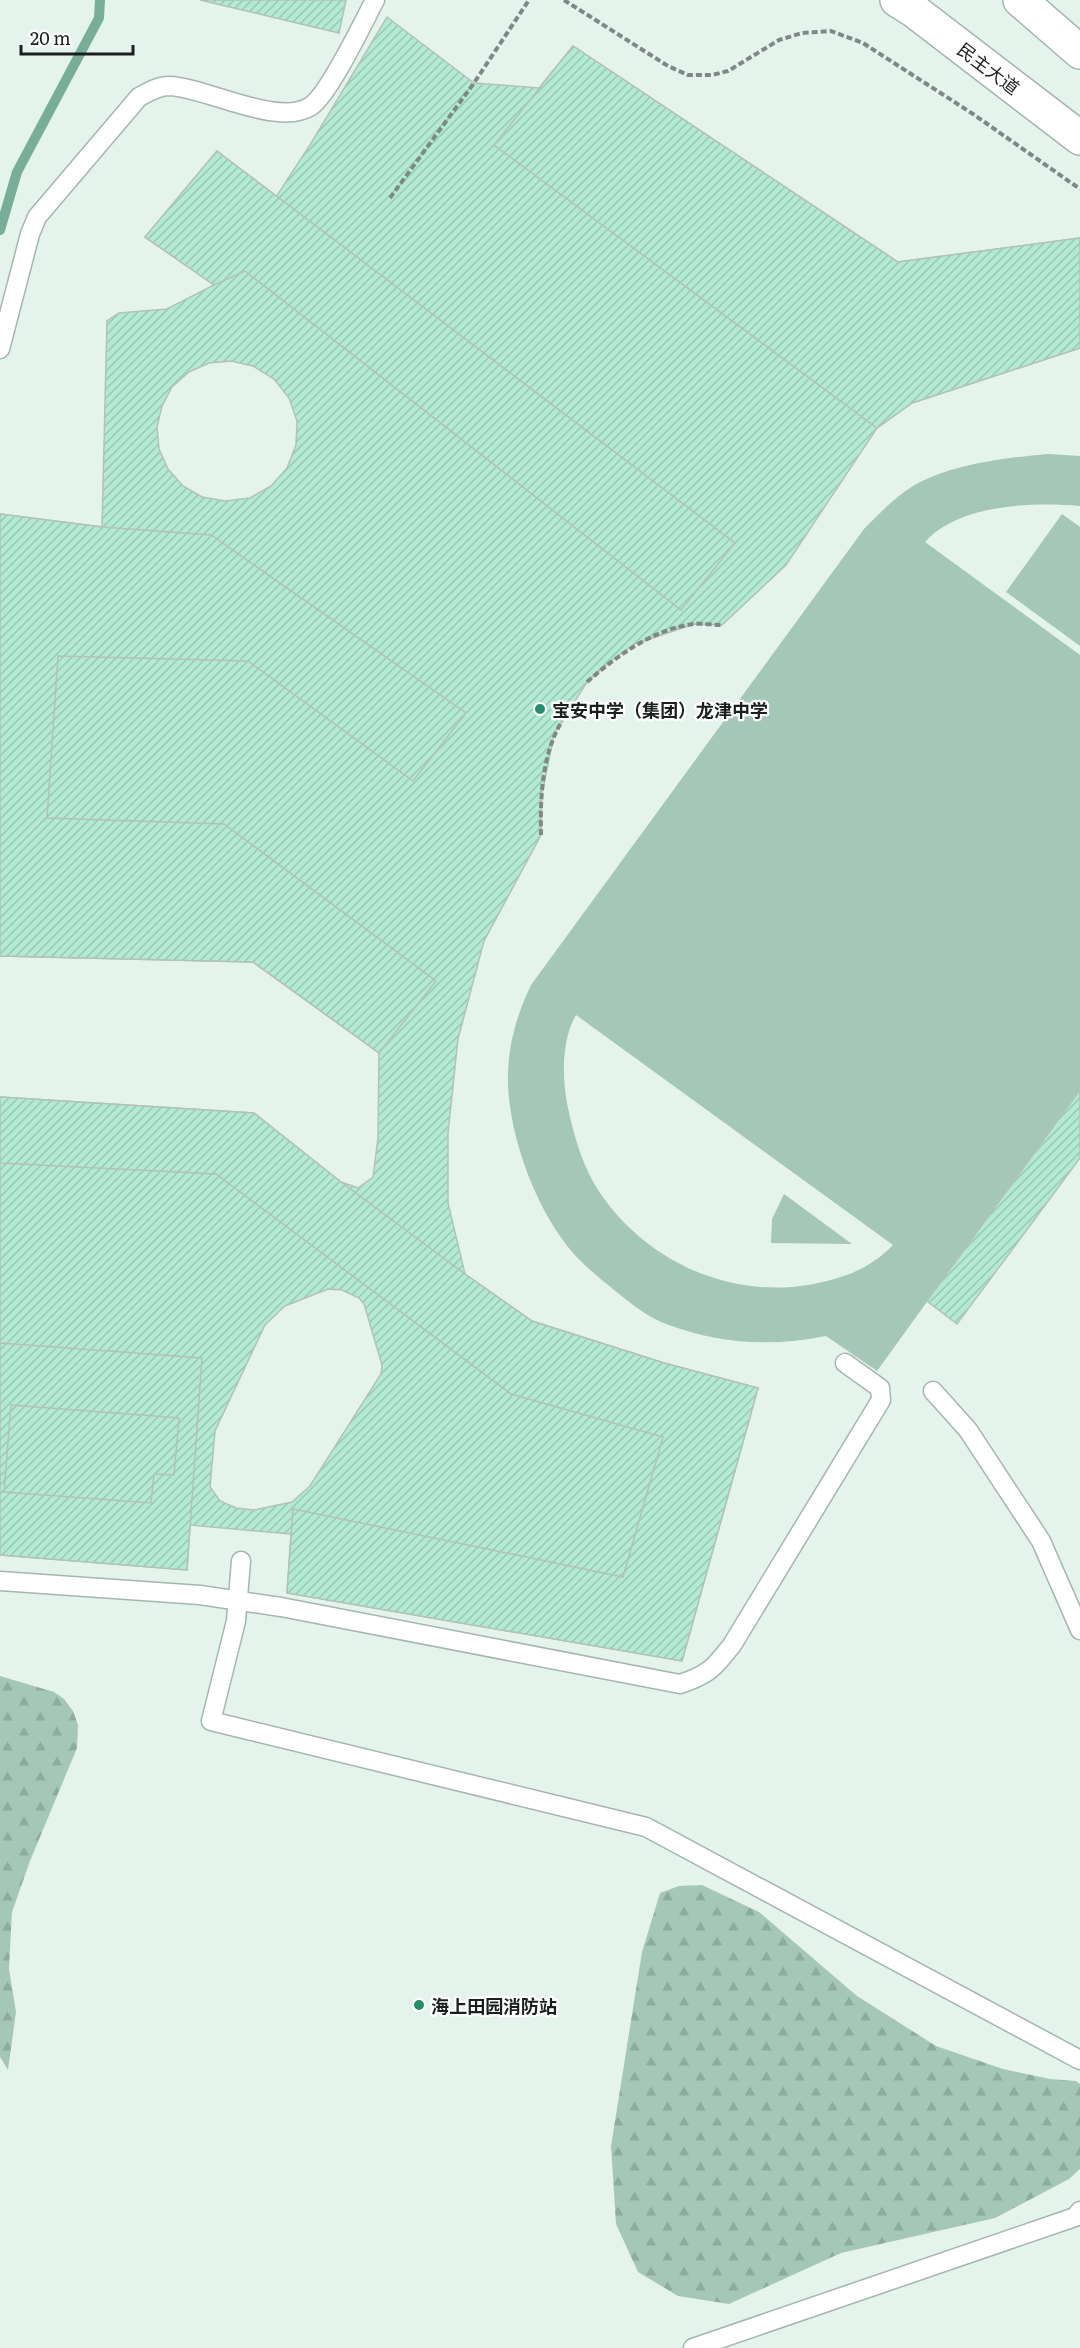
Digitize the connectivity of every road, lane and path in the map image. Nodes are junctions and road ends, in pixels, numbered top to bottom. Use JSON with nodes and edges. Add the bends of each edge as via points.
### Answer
{"nodes":[{"id":1,"x":375,"y":0,"type":"edge"},
{"id":2,"x":529,"y":0,"type":"edge"},
{"id":3,"x":564,"y":0,"type":"edge"},
{"id":4,"x":897,"y":0,"type":"edge"},
{"id":5,"x":1020,"y":0,"type":"edge"},
{"id":6,"x":1080,"y":52,"type":"edge"},
{"id":7,"x":1080,"y":138,"type":"edge"},
{"id":8,"x":1080,"y":189,"type":"edge"},
{"id":9,"x":390,"y":198,"type":"dead end"},
{"id":10,"x":0,"y":349,"type":"edge"},
{"id":11,"x":722,"y":625,"type":"dead end"},
{"id":12,"x":587,"y":682,"type":"dead end"},
{"id":13,"x":562,"y":721,"type":"dead end"},
{"id":14,"x":542,"y":835,"type":"dead end"},
{"id":15,"x":845,"y":1363,"type":"dead end"},
{"id":16,"x":933,"y":1391,"type":"dead end"},
{"id":17,"x":241,"y":1562,"type":"junction"},
{"id":18,"x":0,"y":1581,"type":"edge"},
{"id":19,"x":200,"y":1595,"type":"junction"},
{"id":20,"x":238,"y":1601,"type":"junction"},
{"id":21,"x":281,"y":1607,"type":"junction"},
{"id":22,"x":1080,"y":1629,"type":"edge"},
{"id":23,"x":1080,"y":2060,"type":"edge"},
{"id":24,"x":1080,"y":2211,"type":"edge"},
{"id":25,"x":693,"y":2348,"type":"edge"}],
"edges":[{"from":1,"to":10,"type":"lane","via":[[325,92],[298,112],[276,112],[170,86],[139,97],[37,217]]},
{"from":2,"to":9,"type":"path"},
{"from":3,"to":8,"type":"path","via":[[688,75],[728,71],[779,40],[831,31],[863,43],[974,114]]},
{"from":4,"to":7,"type":"main road","name":"民主大道"},
{"from":5,"to":6,"type":"main road"},
{"from":11,"to":12,"type":"path","via":[[694,624],[635,644]]},
{"from":13,"to":14,"type":"path","via":[[554,734],[544,779]]},
{"from":15,"to":21,"type":"lane","via":[[880,1388],[881,1401],[732,1645],[702,1677],[680,1684],[653,1680]]},
{"from":16,"to":22,"type":"lane","via":[[968,1430],[1041,1541]]},
{"from":17,"to":19,"type":"lane","via":[[228,1585]]},
{"from":17,"to":20,"type":"lane"},
{"from":17,"to":21,"type":"lane","via":[[253,1589],[267,1602]]},
{"from":18,"to":19,"type":"lane"},
{"from":19,"to":20,"type":"lane"},
{"from":20,"to":21,"type":"lane"},
{"from":20,"to":23,"type":"lane","via":[[237,1621],[212,1722],[646,1827]]},
{"from":24,"to":25,"type":"lane","via":[[1075,2217]]}]}
